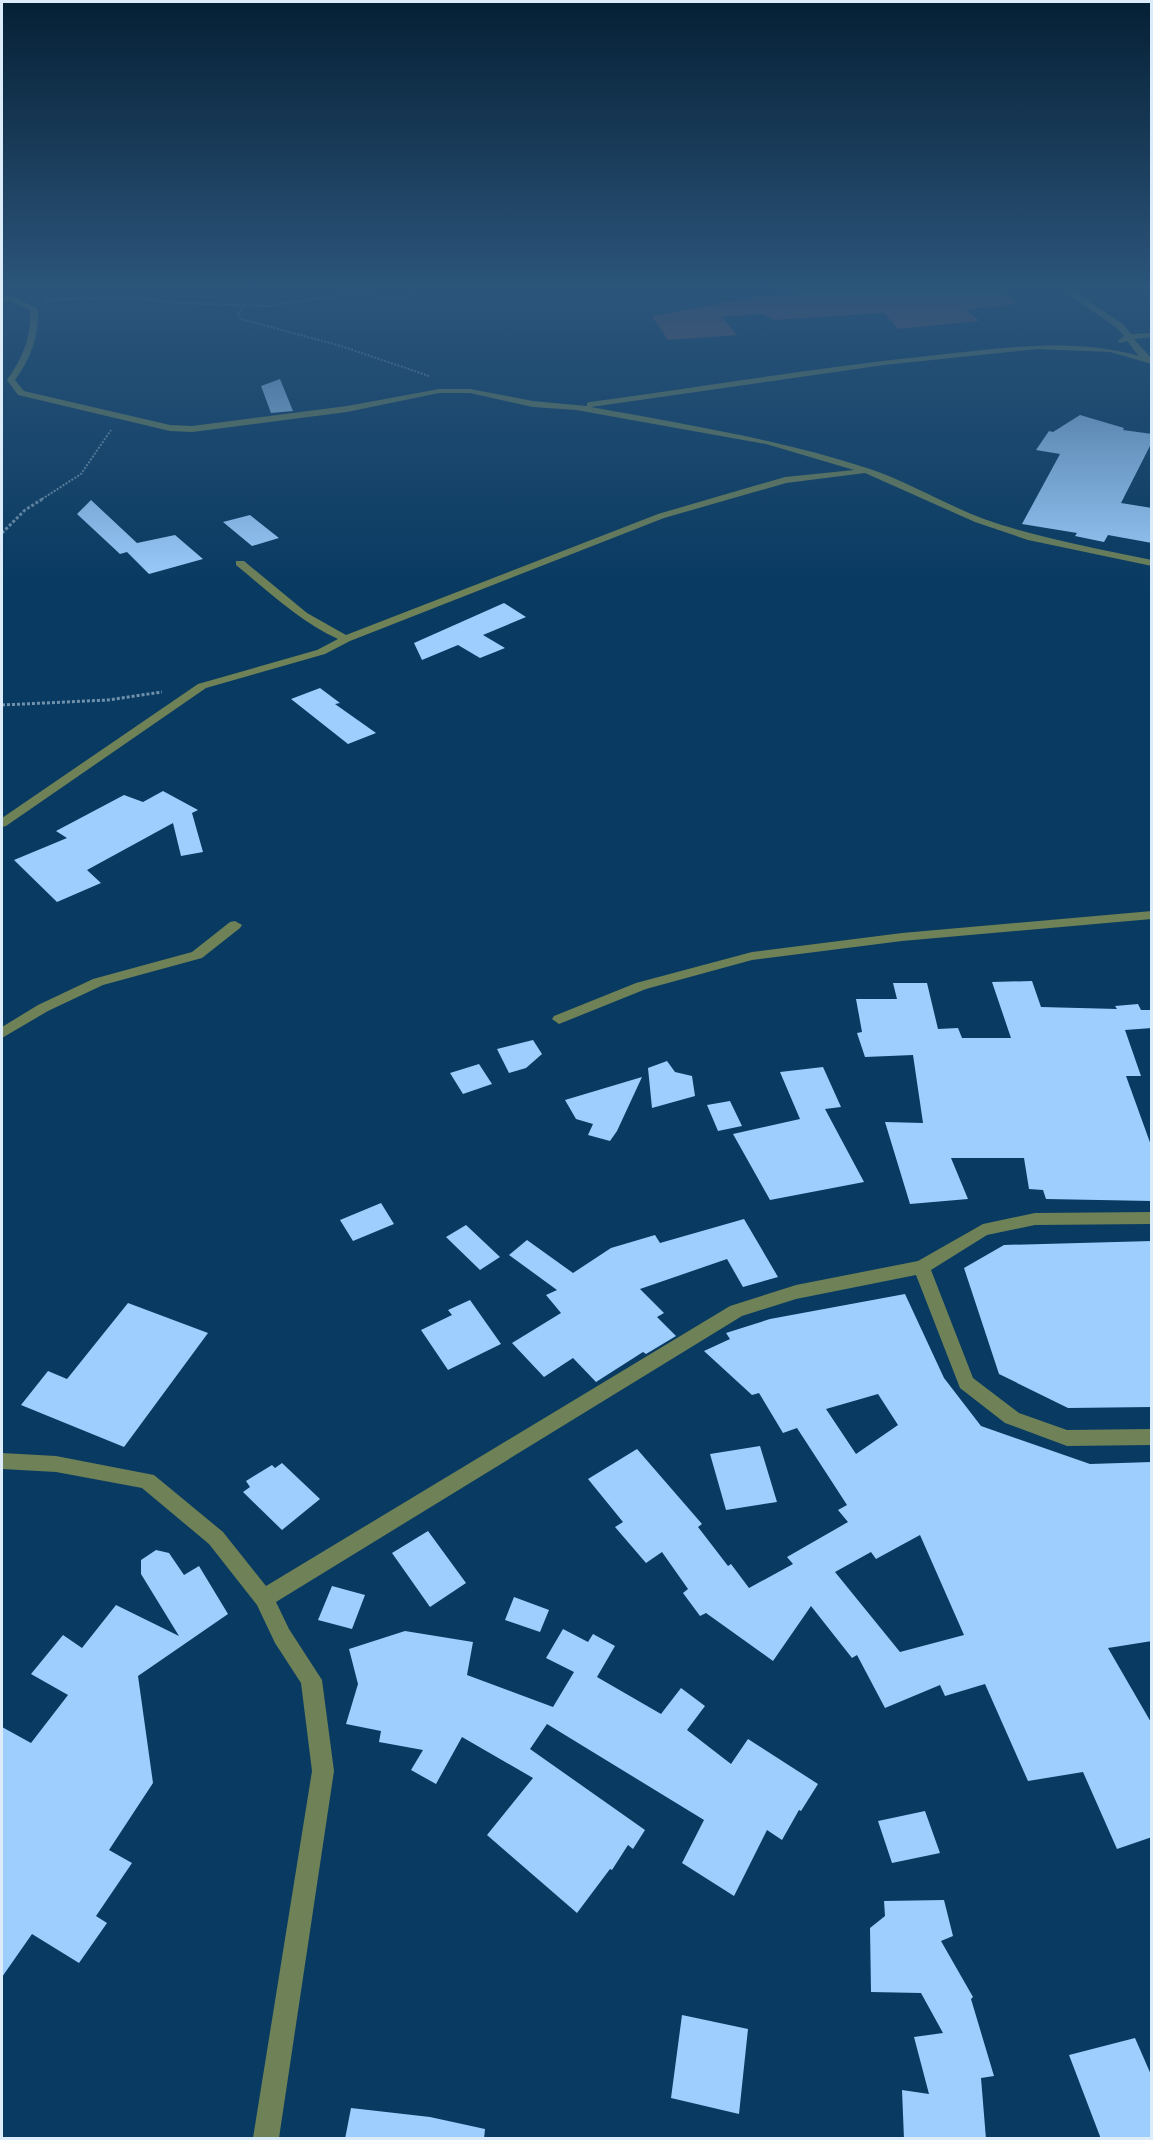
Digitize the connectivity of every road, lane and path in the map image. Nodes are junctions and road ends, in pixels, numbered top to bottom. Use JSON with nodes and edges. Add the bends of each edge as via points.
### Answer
{"nodes":[{"id":1,"x":18,"y":389,"type":"edge"},
{"id":2,"x":464,"y":389,"type":"edge"},
{"id":3,"x":708,"y":389,"type":"edge"},
{"id":4,"x":470,"y":391,"type":"junction"},
{"id":5,"x":576,"y":407,"type":"junction"},
{"id":6,"x":119,"y":417,"type":"junction"},
{"id":7,"x":867,"y":471,"type":"junction"},
{"id":8,"x":2,"y":533,"type":"edge"},
{"id":9,"x":240,"y":563,"type":"dead end"},
{"id":10,"x":1152,"y":563,"type":"edge"},
{"id":11,"x":346,"y":639,"type":"junction"},
{"id":12,"x":202,"y":686,"type":"junction"},
{"id":13,"x":2,"y":705,"type":"edge"},
{"id":14,"x":2,"y":823,"type":"edge"},
{"id":15,"x":1152,"y":915,"type":"edge"},
{"id":16,"x":235,"y":925,"type":"dead end"},
{"id":17,"x":559,"y":1019,"type":"dead end"},
{"id":18,"x":2,"y":1033,"type":"edge"},
{"id":19,"x":1152,"y":1218,"type":"edge"},
{"id":20,"x":922,"y":1267,"type":"junction"},
{"id":21,"x":1152,"y":1437,"type":"edge"},
{"id":22,"x":2,"y":1461,"type":"edge"},
{"id":23,"x":264,"y":1598,"type":"junction"},
{"id":24,"x":266,"y":2139,"type":"edge"}],
"edges":[{"from":1,"to":6,"type":"street","via":[[21,393]]},
{"from":2,"to":4,"type":"path"},
{"from":3,"to":5,"type":"street"},
{"from":4,"to":5,"type":"street","via":[[533,404]]},
{"from":4,"to":6,"type":"street","via":[[439,391],[220,427],[170,428]]},
{"from":5,"to":7,"type":"street","via":[[767,442]]},
{"from":6,"to":8,"type":"path","via":[[81,474],[25,510]]},
{"from":7,"to":10,"type":"street","via":[[978,520],[1031,538]]},
{"from":7,"to":11,"type":"street","via":[[785,480],[661,516]]},
{"from":9,"to":11,"type":"street","via":[[305,618]]},
{"from":11,"to":12,"type":"street","via":[[321,652]]},
{"from":12,"to":13,"type":"path","via":[[108,700]]},
{"from":12,"to":14,"type":"street"},
{"from":15,"to":17,"type":"street","via":[[902,937],[752,956],[641,986]]},
{"from":16,"to":18,"type":"street","via":[[197,955],[98,982]]},
{"from":19,"to":20,"type":"street","via":[[1035,1219],[983,1230]]},
{"from":20,"to":21,"type":"street","via":[[966,1383],[1012,1418],[1067,1438]]},
{"from":20,"to":23,"type":"street","via":[[795,1292],[736,1311]]},
{"from":22,"to":23,"type":"street","via":[[56,1464],[147,1481],[216,1538]]},
{"from":23,"to":24,"type":"street","via":[[282,1636],[311,1680],[323,1771]]}]}
